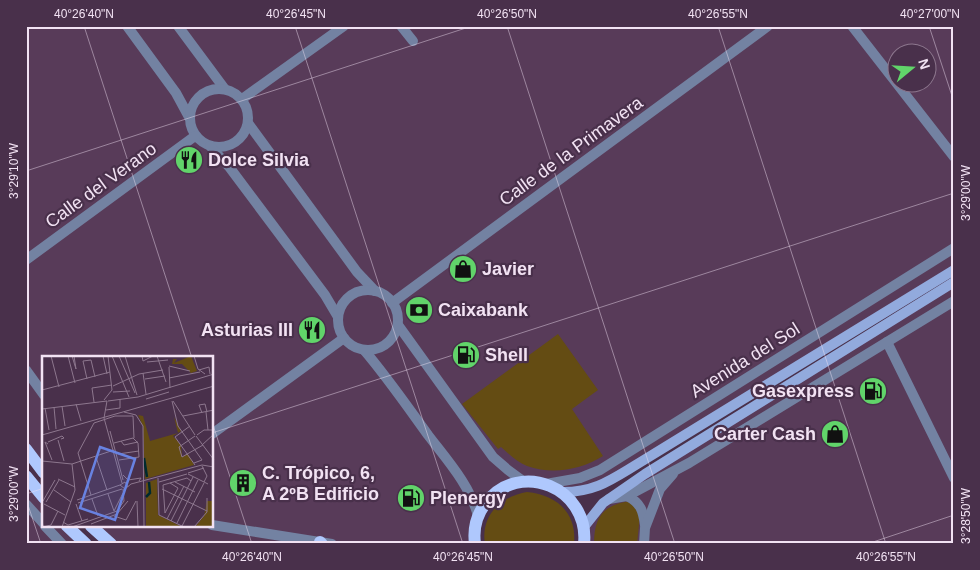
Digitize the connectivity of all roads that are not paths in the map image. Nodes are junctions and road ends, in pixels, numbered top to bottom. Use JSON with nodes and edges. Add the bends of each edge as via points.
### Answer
{"nodes":[{"id":1,"x":127,"y":26,"type":"edge"},
{"id":2,"x":178,"y":26,"type":"edge"},
{"id":3,"x":344,"y":26,"type":"edge"},
{"id":4,"x":401,"y":26,"type":"edge"},
{"id":5,"x":768,"y":26,"type":"edge"},
{"id":6,"x":852,"y":26,"type":"edge"},
{"id":7,"x":412,"y":41,"type":"dead end"},
{"id":8,"x":224,"y":88,"type":"junction"},
{"id":9,"x":242,"y":99,"type":"junction"},
{"id":10,"x":189,"y":117,"type":"junction"},
{"id":11,"x":248,"y":123,"type":"junction"},
{"id":12,"x":195,"y":136,"type":"junction"},
{"id":13,"x":210,"y":146,"type":"junction"},
{"id":14,"x":954,"y":156,"type":"edge"},
{"id":15,"x":954,"y":248,"type":"edge"},
{"id":16,"x":26,"y":260,"type":"edge"},
{"id":17,"x":954,"y":270,"type":"edge"},
{"id":18,"x":954,"y":282,"type":"edge"},
{"id":19,"x":375,"y":291,"type":"junction"},
{"id":20,"x":954,"y":300,"type":"edge"},
{"id":21,"x":392,"y":302,"type":"junction"},
{"id":22,"x":338,"y":317,"type":"junction"},
{"id":23,"x":398,"y":326,"type":"junction"},
{"id":24,"x":344,"y":338,"type":"junction"},
{"id":25,"x":887,"y":342,"type":"junction"},
{"id":26,"x":364,"y":350,"type":"junction"},
{"id":27,"x":26,"y":370,"type":"edge"},
{"id":28,"x":42,"y":392,"type":"edge"},
{"id":29,"x":214,"y":433,"type":"edge"},
{"id":30,"x":26,"y":449,"type":"edge"},
{"id":31,"x":42,"y":470,"type":"edge"},
{"id":32,"x":677,"y":470,"type":"junction"},
{"id":33,"x":26,"y":476,"type":"edge"},
{"id":34,"x":954,"y":478,"type":"edge"},
{"id":35,"x":523,"y":481,"type":"junction"},
{"id":36,"x":546,"y":484,"type":"junction"},
{"id":37,"x":563,"y":492,"type":"junction"},
{"id":38,"x":42,"y":496,"type":"edge"},
{"id":39,"x":628,"y":496,"type":"junction"},
{"id":40,"x":608,"y":500,"type":"junction"},
{"id":41,"x":26,"y":504,"type":"edge"},
{"id":42,"x":478,"y":516,"type":"junction"},
{"id":43,"x":42,"y":522,"type":"edge"},
{"id":44,"x":214,"y":525,"type":"edge"},
{"id":45,"x":584,"y":527,"type":"junction"},
{"id":46,"x":47,"y":528,"type":"edge"},
{"id":47,"x":69,"y":528,"type":"edge"},
{"id":48,"x":92,"y":528,"type":"edge"},
{"id":49,"x":645,"y":528,"type":"junction"},
{"id":50,"x":472,"y":541,"type":"edge"},
{"id":51,"x":325,"y":543,"type":"edge"},
{"id":52,"x":53,"y":544,"type":"edge"},
{"id":53,"x":62,"y":544,"type":"edge"},
{"id":54,"x":86,"y":544,"type":"edge"},
{"id":55,"x":111,"y":544,"type":"edge"},
{"id":56,"x":584,"y":544,"type":"edge"},
{"id":57,"x":644,"y":544,"type":"edge"}],
"edges":[{"from":1,"to":10,"type":"street","via":[[176,93]]},
{"from":2,"to":8,"type":"street"},
{"from":3,"to":9,"type":"street"},
{"from":4,"to":7,"type":"street"},
{"from":5,"to":21,"type":"street","name":"Calle de la Primavera"},
{"from":6,"to":14,"type":"street"},
{"from":8,"to":9,"type":"street"},
{"from":8,"to":10,"type":"street","via":[[202,93],[192,105]]},
{"from":9,"to":11,"type":"street"},
{"from":10,"to":12,"type":"street"},
{"from":11,"to":13,"type":"street","via":[[235,143],[220,148]]},
{"from":11,"to":19,"type":"street","via":[[357,272]]},
{"from":12,"to":13,"type":"street"},
{"from":12,"to":16,"type":"street","name":"Calle del Verano"},
{"from":13,"to":22,"type":"street","via":[[230,168]]},
{"from":15,"to":36,"type":"street","name":"Avenida del Sol","via":[[600,470],[580,478]]},
{"from":17,"to":37,"type":"main road","name":"Avenida del Sol","via":[[599,486]]},
{"from":18,"to":40,"type":"main road"},
{"from":19,"to":21,"type":"street"},
{"from":19,"to":22,"type":"street","via":[[365,290],[350,297]]},
{"from":20,"to":25,"type":"street"},
{"from":21,"to":23,"type":"street","via":[[398,315]]},
{"from":22,"to":24,"type":"street"},
{"from":23,"to":26,"type":"street","via":[[387,344],[374,350]]},
{"from":23,"to":35,"type":"street","via":[[493,457]]},
{"from":24,"to":26,"type":"street"},
{"from":24,"to":29,"type":"street"},
{"from":25,"to":32,"type":"street"},
{"from":25,"to":34,"type":"street"},
{"from":26,"to":42,"type":"street","via":[[462,480]]},
{"from":27,"to":28,"type":"street"},
{"from":30,"to":31,"type":"main road"},
{"from":32,"to":39,"type":"street"},
{"from":32,"to":49,"type":"street","via":[[660,489]]},
{"from":33,"to":38,"type":"main road"},
{"from":35,"to":36,"type":"main road"},
{"from":35,"to":42,"type":"main road","via":[[499,490],[489,498]]},
{"from":36,"to":37,"type":"main road"},
{"from":37,"to":45,"type":"main road","via":[[580,514]]},
{"from":39,"to":40,"type":"street"},
{"from":39,"to":49,"type":"street","via":[[643,510]]},
{"from":40,"to":45,"type":"main road","via":[[593,513]]},
{"from":41,"to":43,"type":"street"},
{"from":42,"to":50,"type":"main road"},
{"from":44,"to":51,"type":"street"},
{"from":45,"to":56,"type":"main road"},
{"from":46,"to":52,"type":"street"},
{"from":46,"to":53,"type":"street"},
{"from":47,"to":54,"type":"main road"},
{"from":48,"to":55,"type":"main road"},
{"from":49,"to":57,"type":"street"}]}
